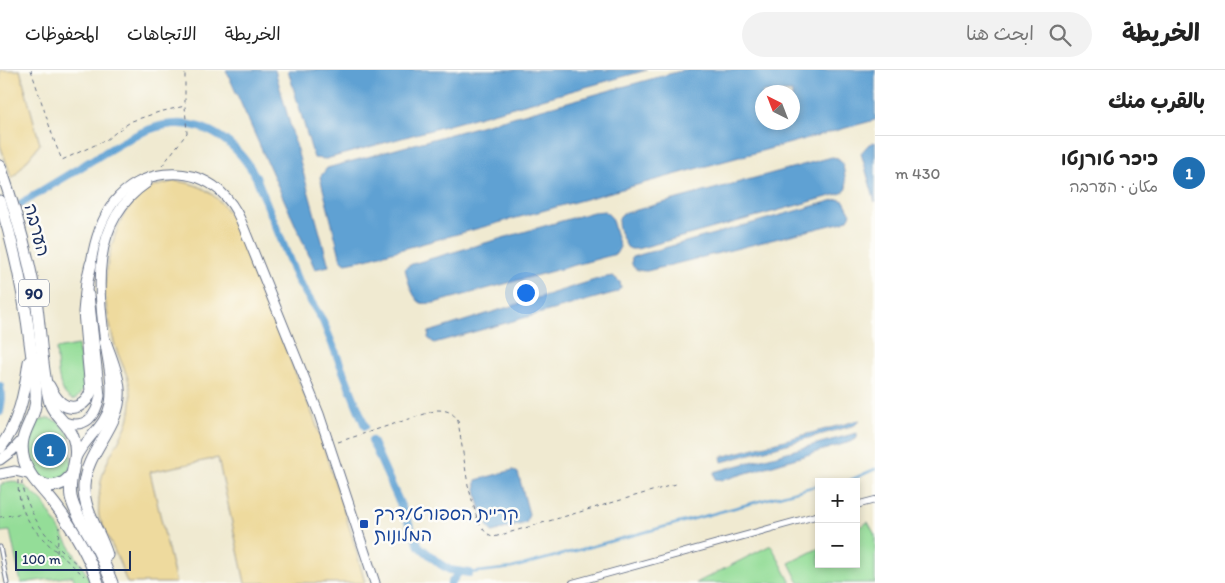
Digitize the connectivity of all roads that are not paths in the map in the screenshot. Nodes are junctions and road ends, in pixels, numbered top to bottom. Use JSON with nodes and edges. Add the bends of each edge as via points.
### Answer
{"nodes":[{"id":1,"x":0,"y":166,"type":"edge"},
{"id":2,"x":162,"y":175,"type":"junction"},
{"id":3,"x":0,"y":201,"type":"edge"},
{"id":4,"x":91,"y":264,"type":"junction"},
{"id":5,"x":105,"y":341,"type":"junction"},
{"id":6,"x":30,"y":345,"type":"junction"},
{"id":7,"x":45,"y":375,"type":"junction"},
{"id":8,"x":62,"y":420,"type":"junction"},
{"id":9,"x":30,"y":422,"type":"junction"},
{"id":10,"x":22,"y":440,"type":"junction"},
{"id":11,"x":0,"y":448,"type":"edge"},
{"id":12,"x":76,"y":458,"type":"junction"},
{"id":13,"x":0,"y":460,"type":"edge"},
{"id":14,"x":0,"y":474,"type":"edge"},
{"id":15,"x":72,"y":474,"type":"junction"},
{"id":16,"x":27,"y":475,"type":"junction"},
{"id":17,"x":875,"y":500,"type":"edge"},
{"id":18,"x":860,"y":504,"type":"edge"},
{"id":19,"x":815,"y":516,"type":"edge"},
{"id":20,"x":0,"y":547,"type":"edge"},
{"id":21,"x":94,"y":580,"type":"edge"},
{"id":22,"x":7,"y":583,"type":"edge"},
{"id":23,"x":114,"y":583,"type":"edge"},
{"id":24,"x":374,"y":583,"type":"edge"},
{"id":25,"x":573,"y":583,"type":"edge"}],
"edges":[{"from":1,"to":7,"type":"highway","name":"הערבה","number":"90","via":[[30,270]]},
{"from":2,"to":4,"type":"street","via":[[141,180],[115,201],[102,221]]},
{"from":2,"to":5,"type":"street","via":[[129,197],[107,235],[100,281]]},
{"from":2,"to":24,"type":"street","via":[[174,173],[198,178],[219,190],[236,209],[314,401]]},
{"from":3,"to":6,"type":"highway","name":"הערבה","number":"90","via":[[19,273]]},
{"from":4,"to":7,"type":"highway","via":[[84,312],[91,382],[88,398],[79,406],[61,403]]},
{"from":4,"to":8,"type":"street","via":[[89,300],[100,396],[96,411],[86,422],[72,424]]},
{"from":5,"to":12,"type":"street","via":[[111,383],[110,404],[102,422]]},
{"from":5,"to":23,"type":"highway","via":[[119,383],[118,407],[90,464],[84,495],[106,551]]},
{"from":6,"to":9,"type":"highway","name":"הערבה","number":"90","via":[[36,399]]},
{"from":6,"to":11,"type":"highway","via":[[17,414],[10,434]]},
{"from":7,"to":8,"type":"highway","name":"הערבה","number":"90","via":[[54,414]]},
{"from":8,"to":9,"type":"highway","via":[[46,415]]},
{"from":8,"to":12,"type":"highway","name":"הערבה","number":"90","via":[[74,438]]},
{"from":9,"to":10,"type":"highway","name":"הערבה","number":"90"},
{"from":10,"to":13,"type":"street"},
{"from":10,"to":16,"type":"highway"},
{"from":12,"to":15,"type":"highway","name":"הערבה","number":"90"},
{"from":14,"to":16,"type":"street","via":[[11,471]]},
{"from":15,"to":16,"type":"highway","via":[[64,483],[53,486],[43,485]]},
{"from":15,"to":23,"type":"highway","name":"הערבה","number":"90","via":[[73,504]]},
{"from":16,"to":21,"type":"highway","via":[[60,512],[82,546]]},
{"from":17,"to":18,"type":"street"},
{"from":19,"to":25,"type":"street"},
{"from":20,"to":22,"type":"lane"}]}
